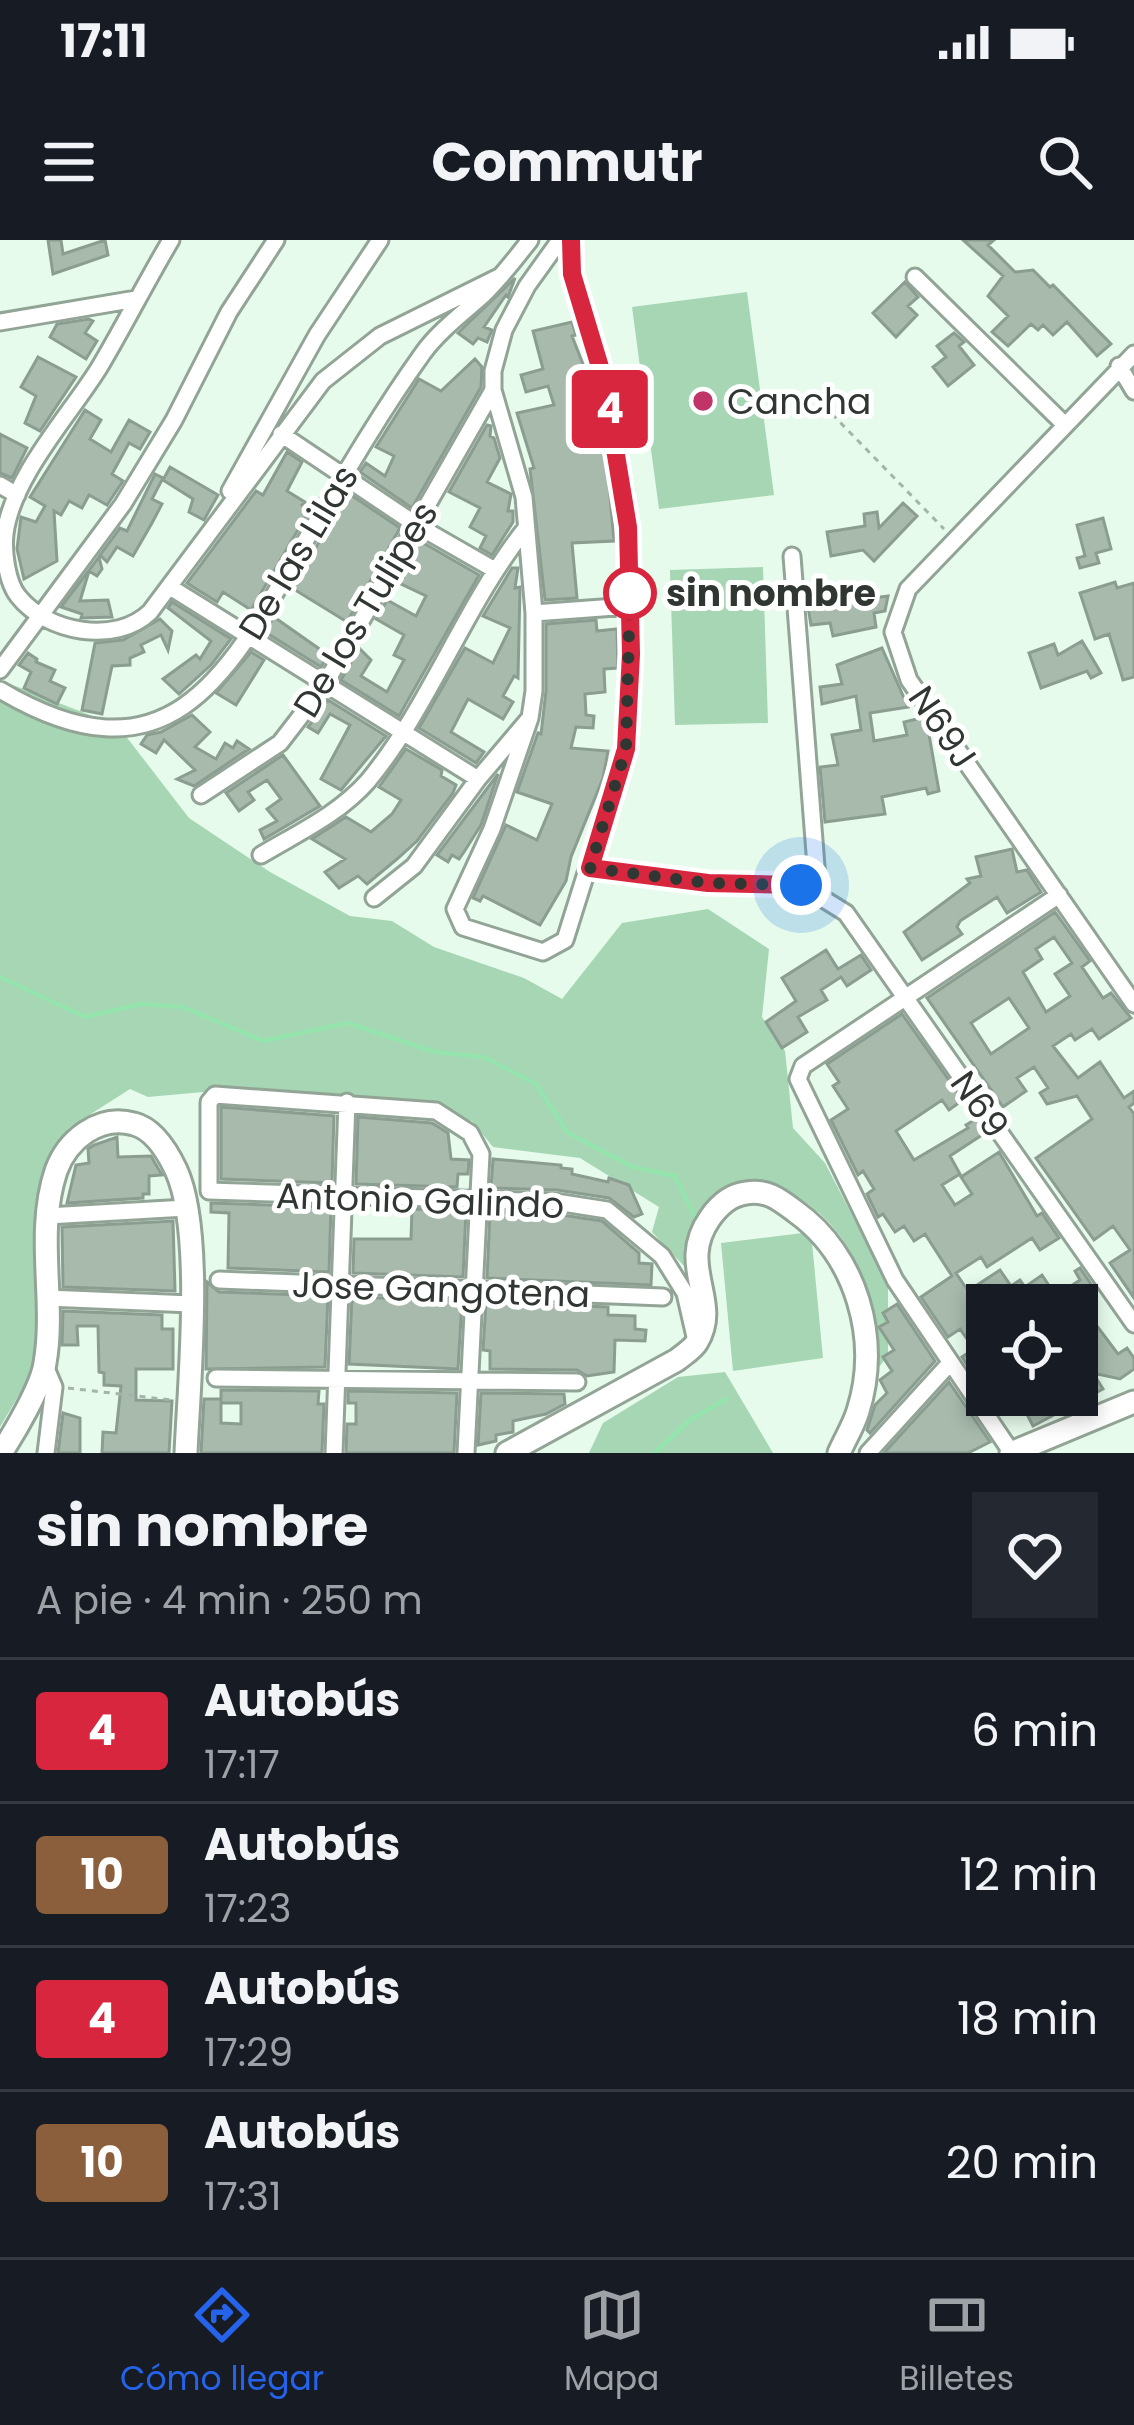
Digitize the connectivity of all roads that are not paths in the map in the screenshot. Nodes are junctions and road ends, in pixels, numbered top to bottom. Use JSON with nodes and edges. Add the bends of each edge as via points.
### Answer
{"nodes":[{"id":1,"x":171,"y":240,"type":"edge"},
{"id":2,"x":276,"y":240,"type":"edge"},
{"id":3,"x":380,"y":240,"type":"edge"},
{"id":4,"x":530,"y":240,"type":"edge"},
{"id":5,"x":560,"y":240,"type":"edge"},
{"id":6,"x":571,"y":240,"type":"edge"},
{"id":7,"x":501,"y":276,"type":"junction"},
{"id":8,"x":915,"y":277,"type":"dead end"},
{"id":9,"x":136,"y":299,"type":"junction"},
{"id":10,"x":1,"y":324,"type":"edge"},
{"id":11,"x":1134,"y":354,"type":"edge"},
{"id":12,"x":1119,"y":366,"type":"junction"},
{"id":13,"x":493,"y":390,"type":"junction"},
{"id":14,"x":1134,"y":391,"type":"edge"},
{"id":15,"x":1064,"y":424,"type":"junction"},
{"id":16,"x":281,"y":434,"type":"junction"},
{"id":17,"x":344,"y":475,"type":"junction"},
{"id":18,"x":0,"y":485,"type":"edge"},
{"id":19,"x":17,"y":495,"type":"junction"},
{"id":20,"x":216,"y":520,"type":"junction"},
{"id":21,"x":418,"y":526,"type":"junction"},
{"id":22,"x":526,"y":528,"type":"junction"},
{"id":23,"x":792,"y":556,"type":"dead end"},
{"id":24,"x":493,"y":569,"type":"junction"},
{"id":25,"x":170,"y":587,"type":"junction"},
{"id":26,"x":629,"y":606,"type":"junction"},
{"id":27,"x":534,"y":613,"type":"junction"},
{"id":28,"x":44,"y":616,"type":"junction"},
{"id":29,"x":250,"y":636,"type":"junction"},
{"id":30,"x":0,"y":670,"type":"edge"},
{"id":31,"x":325,"y":686,"type":"junction"},
{"id":32,"x":0,"y":690,"type":"edge"},
{"id":33,"x":530,"y":718,"type":"junction"},
{"id":34,"x":401,"y":731,"type":"junction"},
{"id":35,"x":478,"y":779,"type":"junction"},
{"id":36,"x":201,"y":795,"type":"dead end"},
{"id":37,"x":261,"y":855,"type":"dead end"},
{"id":38,"x":590,"y":868,"type":"junction"},
{"id":39,"x":818,"y":892,"type":"junction"},
{"id":40,"x":1059,"y":895,"type":"junction"},
{"id":41,"x":374,"y":898,"type":"dead end"},
{"id":42,"x":907,"y":999,"type":"junction"},
{"id":43,"x":1134,"y":1004,"type":"edge"},
{"id":44,"x":347,"y":1102,"type":"junction"},
{"id":45,"x":343,"y":1197,"type":"junction"},
{"id":46,"x":476,"y":1201,"type":"junction"},
{"id":47,"x":186,"y":1208,"type":"junction"},
{"id":48,"x":46,"y":1216,"type":"junction"},
{"id":49,"x":219,"y":1280,"type":"dead end"},
{"id":50,"x":339,"y":1286,"type":"junction"},
{"id":51,"x":473,"y":1289,"type":"junction"},
{"id":52,"x":663,"y":1297,"type":"dead end"},
{"id":53,"x":47,"y":1298,"type":"junction"},
{"id":54,"x":191,"y":1304,"type":"junction"},
{"id":55,"x":1134,"y":1324,"type":"edge"},
{"id":56,"x":697,"y":1344,"type":"junction"},
{"id":57,"x":950,"y":1363,"type":"junction"},
{"id":58,"x":50,"y":1377,"type":"junction"},
{"id":59,"x":216,"y":1378,"type":"dead end"},
{"id":60,"x":335,"y":1381,"type":"junction"},
{"id":61,"x":469,"y":1382,"type":"junction"},
{"id":62,"x":577,"y":1382,"type":"dead end"},
{"id":63,"x":1134,"y":1402,"type":"edge"},
{"id":64,"x":1,"y":1453,"type":"edge"},
{"id":65,"x":46,"y":1453,"type":"edge"},
{"id":66,"x":186,"y":1453,"type":"edge"},
{"id":67,"x":334,"y":1453,"type":"edge"},
{"id":68,"x":466,"y":1453,"type":"edge"},
{"id":69,"x":507,"y":1453,"type":"edge"},
{"id":70,"x":839,"y":1453,"type":"edge"},
{"id":71,"x":868,"y":1453,"type":"edge"},
{"id":72,"x":1011,"y":1453,"type":"edge"}],
"edges":[{"from":1,"to":9,"type":"street"},
{"from":2,"to":28,"type":"street","via":[[123,504]]},
{"from":3,"to":20,"type":"street","via":[[317,335]]},
{"from":4,"to":7,"type":"street","name":"De las Lilas"},
{"from":5,"to":13,"type":"street","via":[[505,330]]},
{"from":6,"to":26,"type":"street","via":[[576,292],[625,491]]},
{"from":7,"to":16,"type":"street","via":[[360,349]]},
{"from":7,"to":17,"type":"street","name":"De las Lilas","via":[[424,352]]},
{"from":8,"to":15,"type":"street"},
{"from":9,"to":10,"type":"street"},
{"from":9,"to":19,"type":"street"},
{"from":11,"to":12,"type":"street","name":"N69J"},
{"from":12,"to":14,"type":"street"},
{"from":12,"to":15,"type":"street","name":"N69J"},
{"from":13,"to":21,"type":"street","name":"De los Tulipes"},
{"from":13,"to":22,"type":"street"},
{"from":15,"to":40,"type":"street","name":"N69J","via":[[908,590],[893,632],[909,680]]},
{"from":16,"to":17,"type":"street"},
{"from":16,"to":20,"type":"street"},
{"from":17,"to":21,"type":"street"},
{"from":17,"to":29,"type":"street","name":"De las Lilas"},
{"from":18,"to":19,"type":"street"},
{"from":19,"to":28,"type":"street","via":[[5,535],[10,576],[19,597]]},
{"from":20,"to":25,"type":"street"},
{"from":21,"to":24,"type":"street"},
{"from":21,"to":31,"type":"street","name":"De los Tulipes"},
{"from":22,"to":24,"type":"street"},
{"from":22,"to":27,"type":"street"},
{"from":23,"to":39,"type":"street"},
{"from":24,"to":34,"type":"street"},
{"from":25,"to":28,"type":"street","via":[[142,620],[120,630],[89,632]]},
{"from":25,"to":29,"type":"street"},
{"from":26,"to":27,"type":"street"},
{"from":26,"to":38,"type":"street","via":[[626,749]]},
{"from":27,"to":33,"type":"street"},
{"from":28,"to":30,"type":"street"},
{"from":29,"to":31,"type":"street"},
{"from":29,"to":32,"type":"street","name":"De las Lilas","via":[[197,697],[131,728],[74,724]]},
{"from":31,"to":34,"type":"street"},
{"from":31,"to":36,"type":"street","name":"De los Tulipes","via":[[280,743]]},
{"from":33,"to":35,"type":"street"},
{"from":33,"to":38,"type":"street","via":[[456,917],[463,927],[542,952],[566,940]]},
{"from":34,"to":35,"type":"street"},
{"from":34,"to":37,"type":"street","via":[[367,782],[331,815]]},
{"from":35,"to":41,"type":"street","via":[[414,866]]},
{"from":38,"to":39,"type":"street"},
{"from":39,"to":42,"type":"street","name":"N69","via":[[846,913]]},
{"from":40,"to":42,"type":"street"},
{"from":40,"to":43,"type":"street","name":"N69J"},
{"from":42,"to":55,"type":"street","name":"N69"},
{"from":42,"to":57,"type":"street","via":[[803,1066],[799,1085],[895,1280]]},
{"from":44,"to":45,"type":"street"},
{"from":44,"to":45,"type":"street","name":"Antonio Galindo","via":[[223,1094],[209,1102],[208,1191]]},
{"from":44,"to":46,"type":"street","via":[[436,1111],[470,1133],[482,1154]]},
{"from":45,"to":46,"type":"street","name":"Antonio Galindo"},
{"from":45,"to":50,"type":"street"},
{"from":46,"to":51,"type":"street"},
{"from":46,"to":56,"type":"street","name":"Antonio Galindo","via":[[607,1210],[662,1256],[685,1293]]},
{"from":47,"to":48,"type":"street"},
{"from":47,"to":48,"type":"street","via":[[164,1146],[136,1124],[100,1124],[74,1140],[57,1168]]},
{"from":47,"to":54,"type":"street"},
{"from":48,"to":53,"type":"street"},
{"from":49,"to":50,"type":"street","name":"Jose Gangotena"},
{"from":50,"to":51,"type":"street","name":"Jose Gangotena"},
{"from":50,"to":60,"type":"street"},
{"from":51,"to":52,"type":"street","name":"Jose Gangotena"},
{"from":51,"to":61,"type":"street"},
{"from":53,"to":54,"type":"street"},
{"from":53,"to":58,"type":"street"},
{"from":54,"to":66,"type":"street"},
{"from":56,"to":69,"type":"street"},
{"from":56,"to":70,"type":"street","via":[[705,1320],[694,1247],[722,1202],[771,1194],[836,1250],[861,1307],[860,1408]]},
{"from":57,"to":71,"type":"street"},
{"from":57,"to":72,"type":"street"},
{"from":58,"to":64,"type":"street"},
{"from":58,"to":65,"type":"street"},
{"from":59,"to":60,"type":"street"},
{"from":60,"to":61,"type":"street"},
{"from":60,"to":67,"type":"street"},
{"from":61,"to":62,"type":"street"},
{"from":61,"to":68,"type":"street"},
{"from":63,"to":72,"type":"street"}]}
